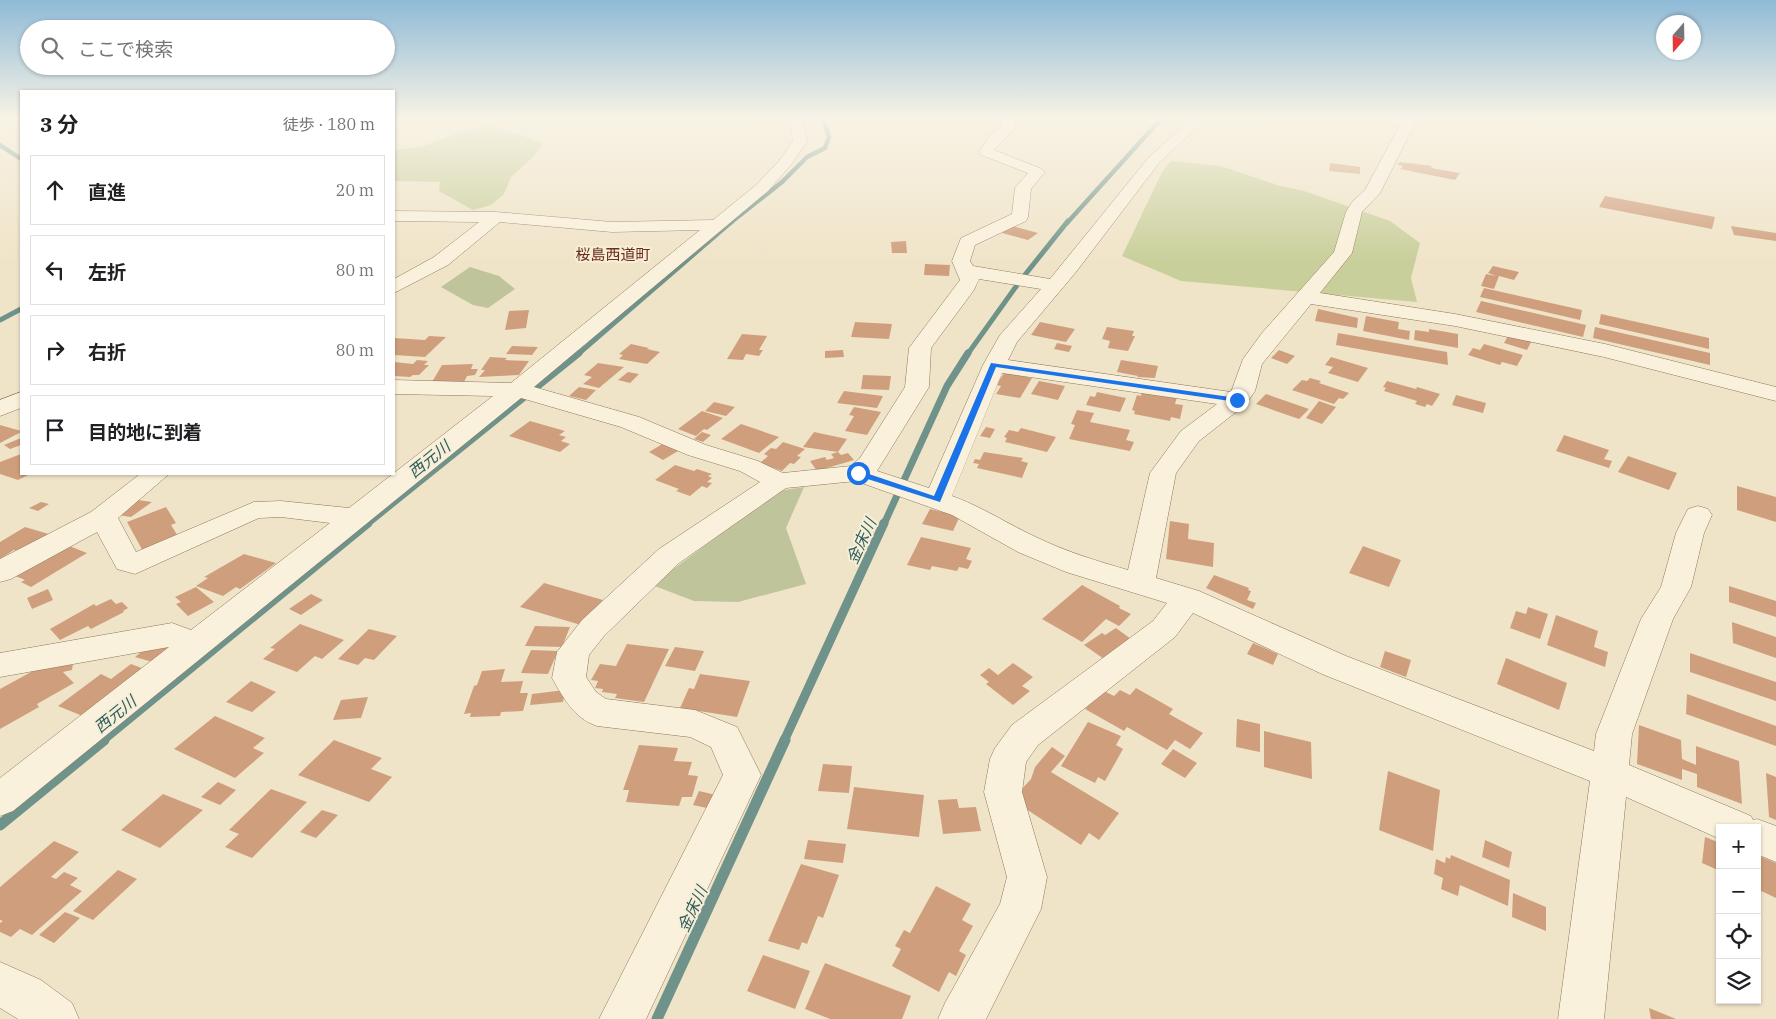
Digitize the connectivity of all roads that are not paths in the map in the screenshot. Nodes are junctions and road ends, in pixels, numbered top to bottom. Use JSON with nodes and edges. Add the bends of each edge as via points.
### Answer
{"nodes":[{"id":1,"x":782,"y":167,"type":"edge"},
{"id":2,"x":1025,"y":167,"type":"edge"},
{"id":3,"x":1148,"y":167,"type":"edge"},
{"id":4,"x":1386,"y":167,"type":"edge"},
{"id":5,"x":395,"y":216,"type":"edge"},
{"id":6,"x":496,"y":217,"type":"junction"},
{"id":7,"x":716,"y":225,"type":"junction"},
{"id":8,"x":966,"y":271,"type":"junction"},
{"id":9,"x":1046,"y":284,"type":"junction"},
{"id":10,"x":395,"y":286,"type":"edge"},
{"id":11,"x":1306,"y":297,"type":"junction"},
{"id":12,"x":994,"y":365,"type":"junction"},
{"id":13,"x":395,"y":386,"type":"edge"},
{"id":14,"x":516,"y":390,"type":"junction"},
{"id":15,"x":1776,"y":394,"type":"edge"},
{"id":16,"x":20,"y":399,"type":"edge"},
{"id":17,"x":1237,"y":400,"type":"junction"},
{"id":18,"x":0,"y":409,"type":"edge"},
{"id":19,"x":155,"y":475,"type":"edge"},
{"id":20,"x":864,"y":475,"type":"junction"},
{"id":21,"x":779,"y":481,"type":"junction"},
{"id":22,"x":937,"y":500,"type":"junction"},
{"id":23,"x":1698,"y":515,"type":"dead end"},
{"id":24,"x":356,"y":517,"type":"junction"},
{"id":25,"x":101,"y":518,"type":"junction"},
{"id":26,"x":0,"y":572,"type":"edge"},
{"id":27,"x":1140,"y":584,"type":"junction"},
{"id":28,"x":1188,"y":598,"type":"junction"},
{"id":29,"x":196,"y":645,"type":"junction"},
{"id":30,"x":0,"y":666,"type":"edge"},
{"id":31,"x":1612,"y":774,"type":"junction"},
{"id":32,"x":0,"y":800,"type":"edge"},
{"id":33,"x":1728,"y":824,"type":"edge"},
{"id":34,"x":1761,"y":838,"type":"edge"},
{"id":35,"x":1776,"y":844,"type":"edge"},
{"id":36,"x":0,"y":984,"type":"edge"},
{"id":37,"x":56,"y":1019,"type":"edge"},
{"id":38,"x":622,"y":1019,"type":"edge"},
{"id":39,"x":961,"y":1019,"type":"edge"},
{"id":40,"x":1581,"y":1019,"type":"edge"}],
"edges":[{"from":1,"to":7,"type":"street"},
{"from":2,"to":8,"type":"street","via":[[1037,172],[1023,188],[1020,217],[967,242],[961,261]]},
{"from":3,"to":9,"type":"street"},
{"from":4,"to":11,"type":"street","via":[[1372,193],[1354,212],[1342,253]]},
{"from":5,"to":6,"type":"street"},
{"from":6,"to":7,"type":"street","via":[[612,227]]},
{"from":6,"to":10,"type":"street","via":[[441,261]]},
{"from":7,"to":14,"type":"street"},
{"from":8,"to":9,"type":"street"},
{"from":8,"to":20,"type":"street","via":[[970,280],[967,286],[920,348],[917,387]]},
{"from":9,"to":12,"type":"street"},
{"from":11,"to":15,"type":"street","via":[[1454,320],[1605,351]]},
{"from":11,"to":17,"type":"street","via":[[1251,364]]},
{"from":12,"to":17,"type":"street"},
{"from":12,"to":22,"type":"street"},
{"from":13,"to":14,"type":"street"},
{"from":14,"to":21,"type":"street","via":[[630,422],[697,450],[749,466]]},
{"from":14,"to":24,"type":"street"},
{"from":16,"to":18,"type":"street"},
{"from":17,"to":27,"type":"street","via":[[1190,436],[1163,473]]},
{"from":19,"to":25,"type":"street"},
{"from":20,"to":21,"type":"street"},
{"from":20,"to":22,"type":"street"},
{"from":21,"to":38,"type":"street","via":[[670,556],[593,628],[573,652],[569,678],[584,701],[597,712],[695,724],[724,738],[742,776]]},
{"from":22,"to":27,"type":"street","via":[[1076,565]]},
{"from":23,"to":31,"type":"street","via":[[1676,587],[1657,619],[1614,734]]},
{"from":24,"to":25,"type":"street","via":[[254,510],[135,564],[127,562],[106,521]]},
{"from":24,"to":29,"type":"street"},
{"from":25,"to":26,"type":"street"},
{"from":27,"to":28,"type":"street"},
{"from":28,"to":31,"type":"street","via":[[1334,665]]},
{"from":28,"to":39,"type":"street","via":[[1164,630],[1025,735],[1008,759],[1003,792],[1027,877],[1020,909]]},
{"from":29,"to":30,"type":"street","via":[[172,635]]},
{"from":29,"to":32,"type":"street"},
{"from":31,"to":33,"type":"street"},
{"from":31,"to":40,"type":"street"},
{"from":34,"to":35,"type":"street"},
{"from":36,"to":37,"type":"street","via":[[25,996]]}]}
